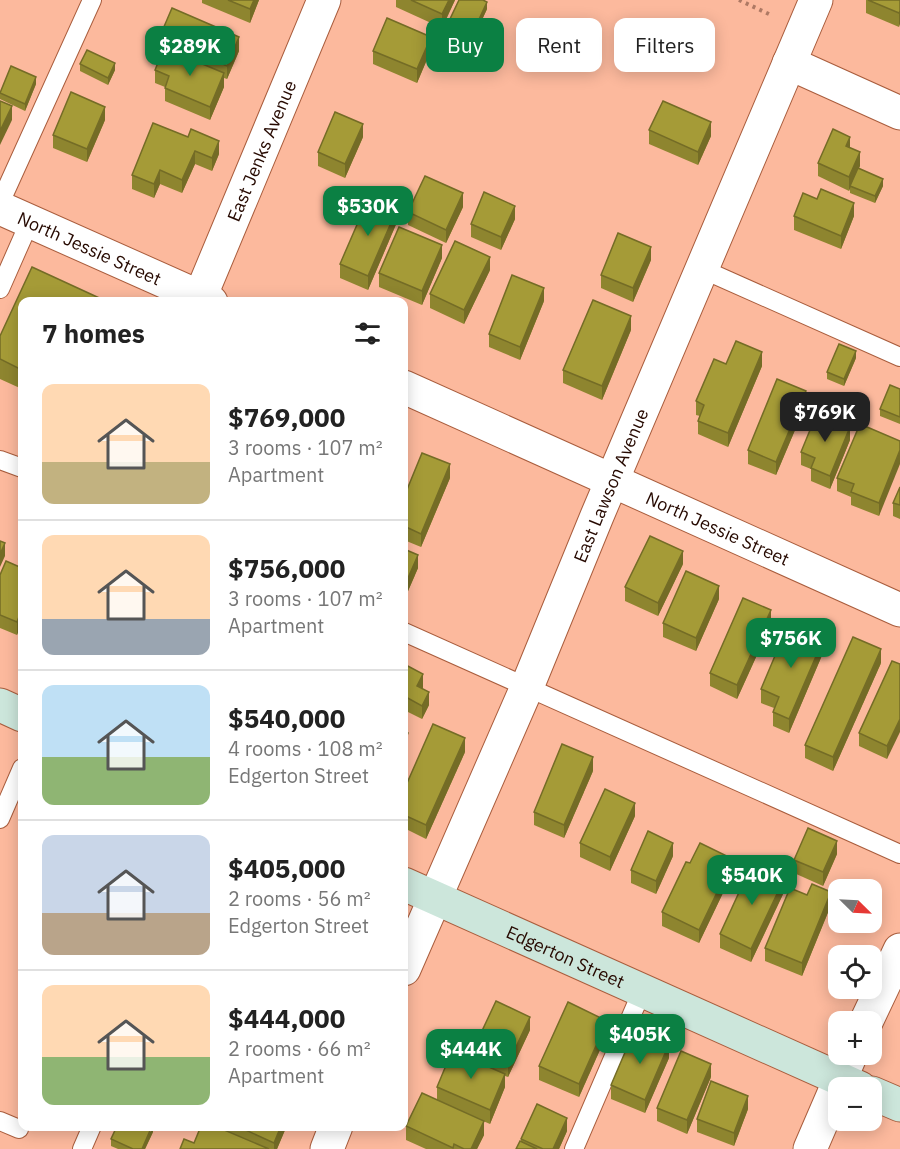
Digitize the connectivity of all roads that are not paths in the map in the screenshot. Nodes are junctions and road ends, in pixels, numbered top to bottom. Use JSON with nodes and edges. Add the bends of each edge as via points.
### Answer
{"nodes":[{"id":1,"x":92,"y":0,"type":"edge"},
{"id":2,"x":324,"y":0,"type":"edge"},
{"id":3,"x":816,"y":0,"type":"edge"},
{"id":4,"x":789,"y":63,"type":"junction"},
{"id":5,"x":900,"y":113,"type":"edge"},
{"id":6,"x":0,"y":203,"type":"edge"},
{"id":7,"x":0,"y":208,"type":"edge"},
{"id":8,"x":30,"y":221,"type":"junction"},
{"id":9,"x":702,"y":268,"type":"junction"},
{"id":10,"x":0,"y":290,"type":"edge"},
{"id":11,"x":196,"y":297,"type":"edge"},
{"id":12,"x":204,"y":297,"type":"edge"},
{"id":13,"x":900,"y":357,"type":"edge"},
{"id":14,"x":408,"y":389,"type":"edge"},
{"id":15,"x":0,"y":460,"type":"edge"},
{"id":16,"x":18,"y":467,"type":"edge"},
{"id":17,"x":612,"y":481,"type":"junction"},
{"id":18,"x":900,"y":610,"type":"edge"},
{"id":19,"x":408,"y":634,"type":"edge"},
{"id":20,"x":527,"y":687,"type":"junction"},
{"id":21,"x":0,"y":705,"type":"edge"},
{"id":22,"x":18,"y":713,"type":"edge"},
{"id":23,"x":18,"y":777,"type":"edge"},
{"id":24,"x":0,"y":819,"type":"edge"},
{"id":25,"x":900,"y":854,"type":"edge"},
{"id":26,"x":408,"y":886,"type":"edge"},
{"id":27,"x":434,"y":898,"type":"junction"},
{"id":28,"x":900,"y":950,"type":"edge"},
{"id":29,"x":408,"y":960,"type":"edge"},
{"id":30,"x":642,"y":991,"type":"junction"},
{"id":31,"x":871,"y":1011,"type":"edge"},
{"id":32,"x":850,"y":1074,"type":"edge"},
{"id":33,"x":882,"y":1098,"type":"edge"},
{"id":34,"x":900,"y":1106,"type":"edge"},
{"id":35,"x":0,"y":1121,"type":"edge"},
{"id":36,"x":18,"y":1129,"type":"edge"},
{"id":37,"x":90,"y":1131,"type":"edge"},
{"id":38,"x":334,"y":1131,"type":"edge"},
{"id":39,"x":82,"y":1149,"type":"edge"},
{"id":40,"x":327,"y":1149,"type":"edge"},
{"id":41,"x":574,"y":1149,"type":"edge"},
{"id":42,"x":810,"y":1149,"type":"edge"}],
"edges":[{"from":1,"to":6,"type":"lane"},
{"from":2,"to":12,"type":"street","name":"East Jenks Avenue"},
{"from":3,"to":4,"type":"street","name":"East Lawson Avenue"},
{"from":4,"to":5,"type":"street"},
{"from":4,"to":9,"type":"street","name":"East Lawson Avenue"},
{"from":7,"to":8,"type":"street","name":"North Jessie Street"},
{"from":8,"to":10,"type":"lane"},
{"from":8,"to":11,"type":"street","name":"North Jessie Street"},
{"from":9,"to":13,"type":"lane"},
{"from":9,"to":17,"type":"street","name":"East Lawson Avenue"},
{"from":14,"to":17,"type":"street","name":"North Jessie Street"},
{"from":15,"to":16,"type":"lane"},
{"from":17,"to":18,"type":"street","name":"North Jessie Street"},
{"from":17,"to":20,"type":"street","name":"East Lawson Avenue"},
{"from":19,"to":20,"type":"lane"},
{"from":20,"to":25,"type":"lane"},
{"from":20,"to":27,"type":"street","name":"East Lawson Avenue"},
{"from":21,"to":22,"type":"street"},
{"from":23,"to":24,"type":"lane"},
{"from":26,"to":27,"type":"street","name":"Edgerton Street"},
{"from":27,"to":29,"type":"street","name":"East Lawson Avenue"},
{"from":27,"to":30,"type":"street","name":"Edgerton Street"},
{"from":28,"to":31,"type":"street"},
{"from":30,"to":32,"type":"street","name":"Edgerton Street"},
{"from":30,"to":41,"type":"lane"},
{"from":32,"to":42,"type":"street"},
{"from":33,"to":34,"type":"street"},
{"from":35,"to":36,"type":"lane"},
{"from":37,"to":39,"type":"lane"},
{"from":38,"to":40,"type":"street"}]}
